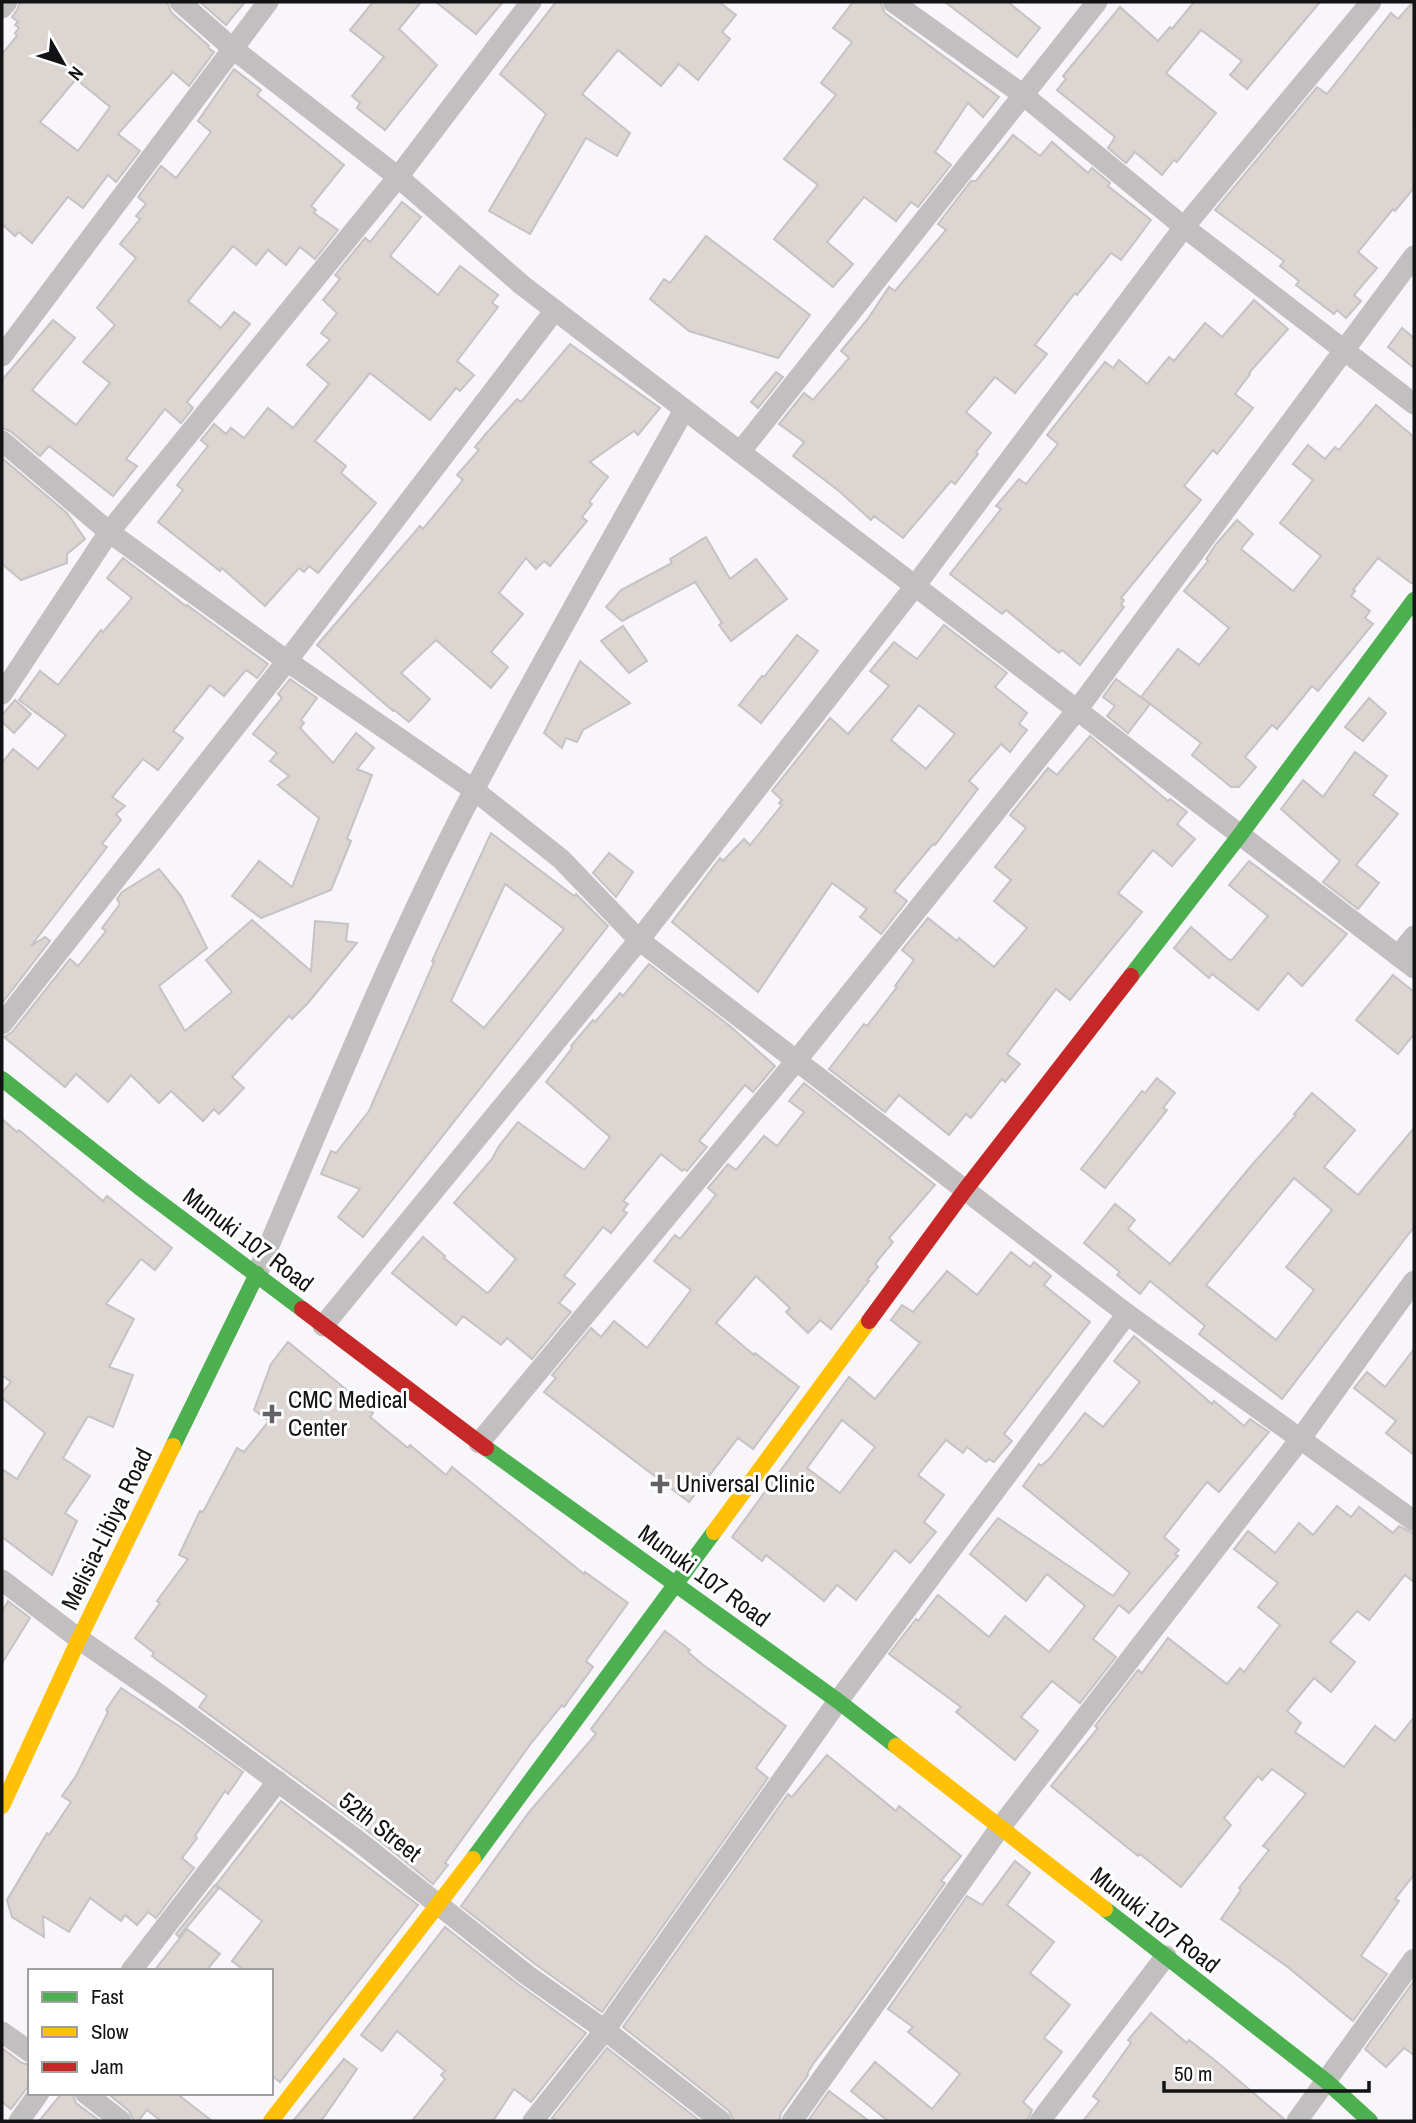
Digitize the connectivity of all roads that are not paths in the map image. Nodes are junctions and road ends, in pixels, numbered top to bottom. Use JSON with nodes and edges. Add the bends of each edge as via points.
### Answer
{"nodes":[{"id":1,"x":7,"y":2,"type":"edge"},
{"id":2,"x":180,"y":2,"type":"edge"},
{"id":3,"x":268,"y":2,"type":"edge"},
{"id":4,"x":531,"y":2,"type":"edge"},
{"id":5,"x":893,"y":2,"type":"edge"},
{"id":6,"x":1097,"y":2,"type":"edge"},
{"id":7,"x":1371,"y":2,"type":"edge"},
{"id":8,"x":2,"y":8,"type":"edge"},
{"id":9,"x":232,"y":48,"type":"junction"},
{"id":10,"x":1022,"y":94,"type":"junction"},
{"id":11,"x":398,"y":177,"type":"junction"},
{"id":12,"x":1184,"y":227,"type":"junction"},
{"id":13,"x":1414,"y":256,"type":"edge"},
{"id":14,"x":555,"y":310,"type":"junction"},
{"id":15,"x":1345,"y":351,"type":"junction"},
{"id":16,"x":2,"y":356,"type":"edge"},
{"id":17,"x":1414,"y":404,"type":"edge"},
{"id":18,"x":684,"y":410,"type":"junction"},
{"id":19,"x":2,"y":441,"type":"edge"},
{"id":20,"x":740,"y":452,"type":"junction"},
{"id":21,"x":109,"y":532,"type":"junction"},
{"id":22,"x":915,"y":586,"type":"junction"},
{"id":23,"x":1414,"y":600,"type":"edge"},
{"id":24,"x":287,"y":662,"type":"junction"},
{"id":25,"x":2,"y":694,"type":"edge"},
{"id":26,"x":1077,"y":710,"type":"junction"},
{"id":27,"x":474,"y":790,"type":"junction"},
{"id":28,"x":1240,"y":835,"type":"junction"},
{"id":29,"x":1414,"y":936,"type":"edge"},
{"id":30,"x":639,"y":940,"type":"junction"},
{"id":31,"x":1406,"y":962,"type":"edge"},
{"id":32,"x":2,"y":1024,"type":"edge"},
{"id":33,"x":796,"y":1061,"type":"junction"},
{"id":34,"x":2,"y":1079,"type":"edge"},
{"id":35,"x":965,"y":1189,"type":"junction"},
{"id":36,"x":257,"y":1274,"type":"junction"},
{"id":37,"x":1414,"y":1281,"type":"edge"},
{"id":38,"x":1127,"y":1314,"type":"junction"},
{"id":39,"x":323,"y":1326,"type":"junction"},
{"id":40,"x":1301,"y":1438,"type":"junction"},
{"id":41,"x":480,"y":1443,"type":"junction"},
{"id":42,"x":1414,"y":1521,"type":"edge"},
{"id":43,"x":2,"y":1580,"type":"edge"},
{"id":44,"x":676,"y":1583,"type":"junction"},
{"id":45,"x":79,"y":1639,"type":"junction"},
{"id":46,"x":838,"y":1701,"type":"junction"},
{"id":47,"x":278,"y":1781,"type":"junction"},
{"id":48,"x":2,"y":1806,"type":"edge"},
{"id":49,"x":999,"y":1829,"type":"junction"},
{"id":50,"x":439,"y":1906,"type":"junction"},
{"id":51,"x":1166,"y":1956,"type":"junction"},
{"id":52,"x":1414,"y":1959,"type":"edge"},
{"id":53,"x":133,"y":1969,"type":"edge"},
{"id":54,"x":606,"y":2030,"type":"junction"},
{"id":55,"x":2,"y":2032,"type":"edge"},
{"id":56,"x":28,"y":2051,"type":"edge"},
{"id":57,"x":1326,"y":2081,"type":"junction"},
{"id":58,"x":38,"y":2095,"type":"edge"},
{"id":59,"x":88,"y":2095,"type":"edge"},
{"id":60,"x":19,"y":2121,"type":"edge"},
{"id":61,"x":121,"y":2121,"type":"edge"},
{"id":62,"x":271,"y":2121,"type":"edge"},
{"id":63,"x":533,"y":2121,"type":"edge"},
{"id":64,"x":722,"y":2121,"type":"edge"},
{"id":65,"x":792,"y":2121,"type":"edge"},
{"id":66,"x":1040,"y":2121,"type":"edge"},
{"id":67,"x":1297,"y":2121,"type":"edge"},
{"id":68,"x":1370,"y":2121,"type":"edge"}],
"edges":[{"from":1,"to":8,"type":"street"},
{"from":2,"to":9,"type":"street"},
{"from":3,"to":9,"type":"street"},
{"from":4,"to":11,"type":"street"},
{"from":5,"to":10,"type":"street"},
{"from":6,"to":10,"type":"street"},
{"from":7,"to":12,"type":"street"},
{"from":9,"to":11,"type":"street"},
{"from":9,"to":16,"type":"street"},
{"from":10,"to":12,"type":"street"},
{"from":10,"to":20,"type":"street"},
{"from":11,"to":14,"type":"street"},
{"from":11,"to":21,"type":"street"},
{"from":12,"to":15,"type":"street"},
{"from":12,"to":22,"type":"street"},
{"from":13,"to":15,"type":"street"},
{"from":14,"to":18,"type":"street"},
{"from":14,"to":24,"type":"street"},
{"from":15,"to":17,"type":"street"},
{"from":15,"to":26,"type":"street"},
{"from":18,"to":20,"type":"street"},
{"from":18,"to":27,"type":"street"},
{"from":19,"to":21,"type":"street"},
{"from":20,"to":22,"type":"street"},
{"from":21,"to":24,"type":"street"},
{"from":21,"to":25,"type":"street"},
{"from":22,"to":26,"type":"street"},
{"from":22,"to":30,"type":"street"},
{"from":23,"to":28,"type":"street"},
{"from":24,"to":27,"type":"street"},
{"from":24,"to":32,"type":"street"},
{"from":26,"to":28,"type":"street"},
{"from":26,"to":33,"type":"street"},
{"from":27,"to":30,"type":"street","via":[[561,859]]},
{"from":27,"to":36,"type":"street","via":[[363,1022]]},
{"from":28,"to":31,"type":"street"},
{"from":28,"to":35,"type":"street"},
{"from":29,"to":31,"type":"street"},
{"from":30,"to":33,"type":"street"},
{"from":30,"to":39,"type":"street"},
{"from":33,"to":35,"type":"street"},
{"from":33,"to":41,"type":"street"},
{"from":34,"to":36,"type":"street","name":"Munuki 107 Road"},
{"from":35,"to":38,"type":"street"},
{"from":35,"to":44,"type":"street"},
{"from":36,"to":39,"type":"street","name":"Munuki 107 Road"},
{"from":36,"to":45,"type":"street","name":"Melisia-Libiya Road"},
{"from":37,"to":40,"type":"street"},
{"from":38,"to":40,"type":"street"},
{"from":38,"to":46,"type":"street"},
{"from":39,"to":41,"type":"street","name":"Munuki 107 Road"},
{"from":40,"to":42,"type":"street"},
{"from":40,"to":49,"type":"street"},
{"from":41,"to":44,"type":"street","name":"Munuki 107 Road"},
{"from":43,"to":45,"type":"street","name":"52th Street"},
{"from":44,"to":46,"type":"street","name":"Munuki 107 Road"},
{"from":44,"to":50,"type":"street"},
{"from":45,"to":47,"type":"street","name":"52th Street"},
{"from":45,"to":48,"type":"street","name":"Melisia-Libiya Road"},
{"from":46,"to":49,"type":"street","name":"Munuki 107 Road"},
{"from":46,"to":54,"type":"street"},
{"from":47,"to":50,"type":"street","name":"52th Street"},
{"from":47,"to":53,"type":"street"},
{"from":49,"to":51,"type":"street","name":"Munuki 107 Road"},
{"from":49,"to":65,"type":"street"},
{"from":50,"to":54,"type":"street","name":"52th Street"},
{"from":50,"to":62,"type":"street"},
{"from":51,"to":57,"type":"street","name":"Munuki 107 Road"},
{"from":51,"to":66,"type":"street"},
{"from":52,"to":57,"type":"street"},
{"from":54,"to":63,"type":"street"},
{"from":54,"to":64,"type":"street","name":"52th Street"},
{"from":55,"to":56,"type":"street"},
{"from":57,"to":67,"type":"street"},
{"from":57,"to":68,"type":"street","name":"Munuki 107 Road"},
{"from":58,"to":60,"type":"street"},
{"from":59,"to":61,"type":"street"}]}
